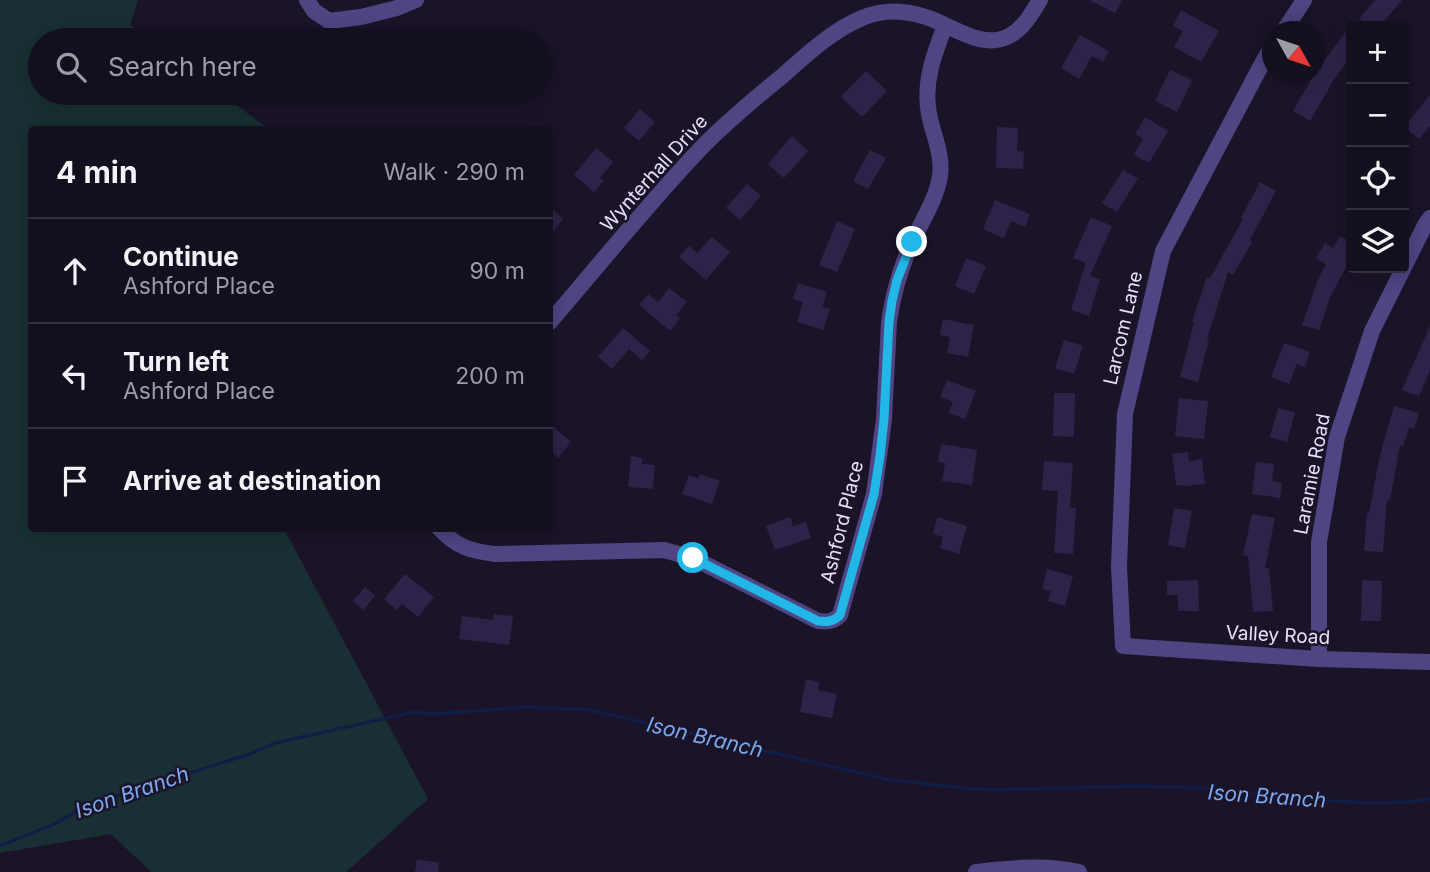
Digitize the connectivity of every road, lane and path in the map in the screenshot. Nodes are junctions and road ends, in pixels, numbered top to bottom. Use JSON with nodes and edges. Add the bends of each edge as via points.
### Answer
{"nodes":[{"id":1,"x":307,"y":0,"type":"edge"},
{"id":2,"x":416,"y":0,"type":"edge"},
{"id":3,"x":1040,"y":0,"type":"edge"},
{"id":4,"x":1304,"y":0,"type":"edge"},
{"id":5,"x":1290,"y":21,"type":"edge"},
{"id":6,"x":945,"y":26,"type":"junction"},
{"id":7,"x":1262,"y":64,"type":"edge"},
{"id":8,"x":1430,"y":219,"type":"edge"},
{"id":9,"x":553,"y":319,"type":"edge"},
{"id":10,"x":442,"y":532,"type":"edge"},
{"id":11,"x":1123,"y":646,"type":"joint"},
{"id":12,"x":1318,"y":659,"type":"junction"},
{"id":13,"x":1430,"y":662,"type":"edge"},
{"id":14,"x":976,"y":872,"type":"edge"},
{"id":15,"x":1079,"y":872,"type":"edge"}],
"edges":[{"from":1,"to":2,"type":"street","via":[[329,21],[361,17]]},
{"from":3,"to":6,"type":"street","name":"Wynterhall Drive","via":[[1025,23],[1001,39],[983,40]]},
{"from":4,"to":5,"type":"street"},
{"from":6,"to":9,"type":"street","name":"Wynterhall Drive","via":[[895,11],[869,16],[846,26],[799,61],[705,145]]},
{"from":6,"to":10,"type":"street","name":"Ashford Place","via":[[928,80],[940,177],[892,301],[874,494],[840,615],[835,620],[818,621],[693,558],[664,550],[495,554],[471,551]]},
{"from":7,"to":11,"type":"street","name":"Larcom Lane","via":[[1163,251],[1125,414],[1119,567]]},
{"from":8,"to":12,"type":"street","name":"Laramie Road","via":[[1372,331],[1337,437],[1319,542]]},
{"from":11,"to":12,"type":"street","name":"Valley Road"},
{"from":12,"to":13,"type":"street","name":"Valley Road"},
{"from":14,"to":15,"type":"street","via":[[1024,867]]}]}
